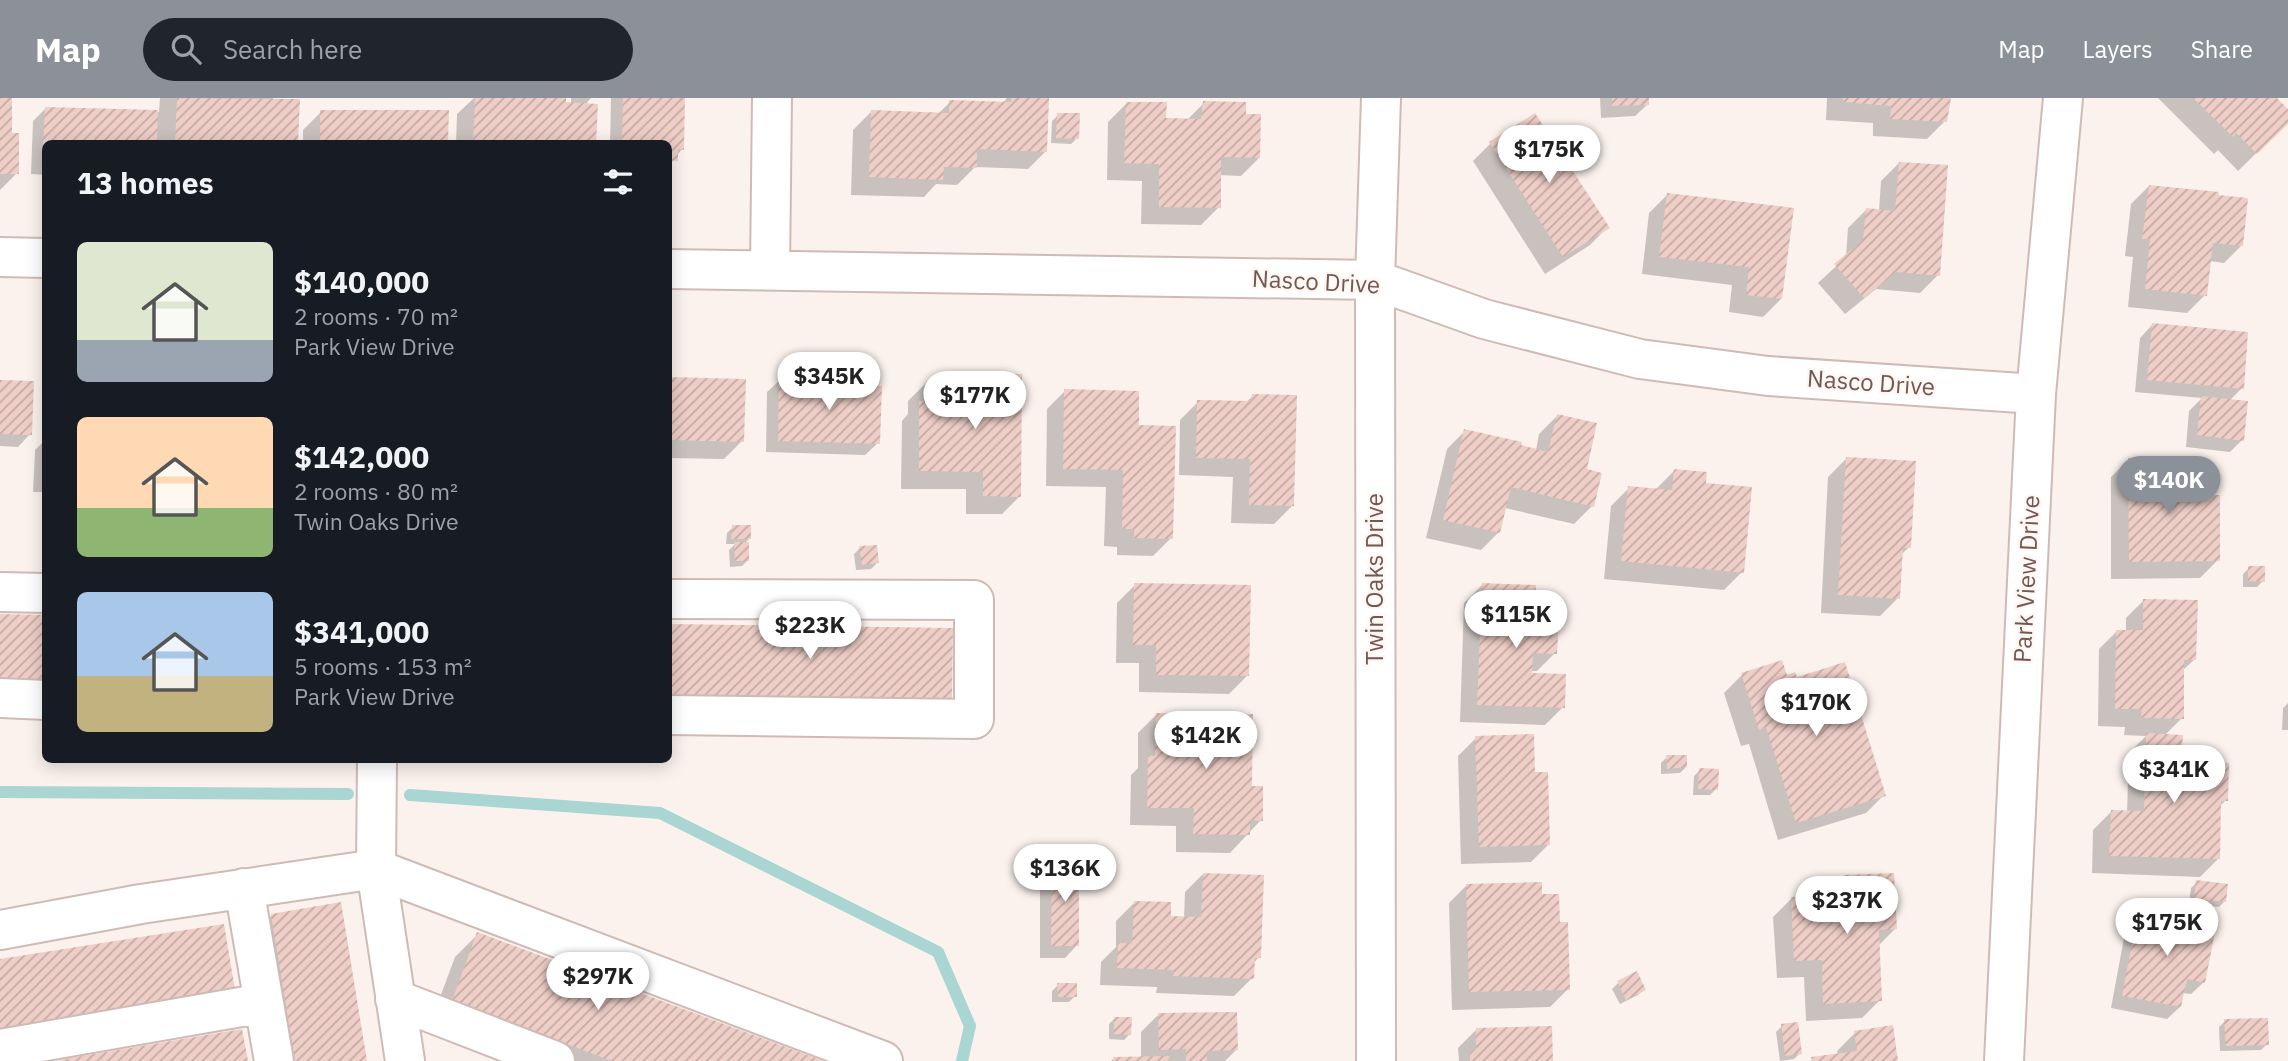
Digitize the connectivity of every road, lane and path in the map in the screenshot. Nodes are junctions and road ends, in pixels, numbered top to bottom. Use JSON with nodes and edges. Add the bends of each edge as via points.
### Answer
{"nodes":[{"id":1,"x":772,"y":98,"type":"edge"},
{"id":2,"x":1381,"y":98,"type":"edge"},
{"id":3,"x":2063,"y":98,"type":"edge"},
{"id":4,"x":0,"y":257,"type":"edge"},
{"id":5,"x":42,"y":258,"type":"edge"},
{"id":6,"x":672,"y":269,"type":"edge"},
{"id":7,"x":769,"y":270,"type":"junction"},
{"id":8,"x":1375,"y":280,"type":"junction"},
{"id":9,"x":2036,"y":394,"type":"junction"},
{"id":10,"x":0,"y":592,"type":"edge"},
{"id":11,"x":42,"y":593,"type":"edge"},
{"id":12,"x":672,"y":599,"type":"edge"},
{"id":13,"x":0,"y":698,"type":"edge"},
{"id":14,"x":42,"y":700,"type":"edge"},
{"id":15,"x":672,"y":715,"type":"edge"},
{"id":16,"x":377,"y":763,"type":"edge"},
{"id":17,"x":376,"y":869,"type":"junction"},
{"id":18,"x":244,"y":888,"type":"junction"},
{"id":19,"x":0,"y":930,"type":"edge"},
{"id":20,"x":396,"y":999,"type":"junction"},
{"id":21,"x":264,"y":1003,"type":"junction"},
{"id":22,"x":0,"y":1049,"type":"edge"},
{"id":23,"x":274,"y":1061,"type":"edge"},
{"id":24,"x":405,"y":1061,"type":"edge"},
{"id":25,"x":555,"y":1061,"type":"edge"},
{"id":26,"x":883,"y":1061,"type":"edge"},
{"id":27,"x":1376,"y":1061,"type":"edge"},
{"id":28,"x":2004,"y":1061,"type":"edge"}],
"edges":[{"from":1,"to":7,"type":"street"},
{"from":2,"to":8,"type":"street","name":"Twin Oaks Drive"},
{"from":3,"to":9,"type":"street","name":"Park View Drive"},
{"from":4,"to":5,"type":"street"},
{"from":6,"to":7,"type":"street","name":"Nasco Drive"},
{"from":7,"to":8,"type":"street","name":"Nasco Drive"},
{"from":8,"to":9,"type":"street","name":"Nasco Drive","via":[[1484,319],[1640,359],[1768,376]]},
{"from":8,"to":27,"type":"street","name":"Twin Oaks Drive"},
{"from":9,"to":28,"type":"street","name":"Park View Drive"},
{"from":10,"to":11,"type":"street"},
{"from":12,"to":15,"type":"street","via":[[974,600],[974,719]]},
{"from":13,"to":14,"type":"street"},
{"from":16,"to":17,"type":"street"},
{"from":17,"to":18,"type":"street"},
{"from":17,"to":20,"type":"street"},
{"from":17,"to":26,"type":"street"},
{"from":18,"to":19,"type":"street"},
{"from":18,"to":21,"type":"street"},
{"from":20,"to":24,"type":"street"},
{"from":20,"to":25,"type":"street"},
{"from":21,"to":22,"type":"street"},
{"from":21,"to":23,"type":"street"}]}
